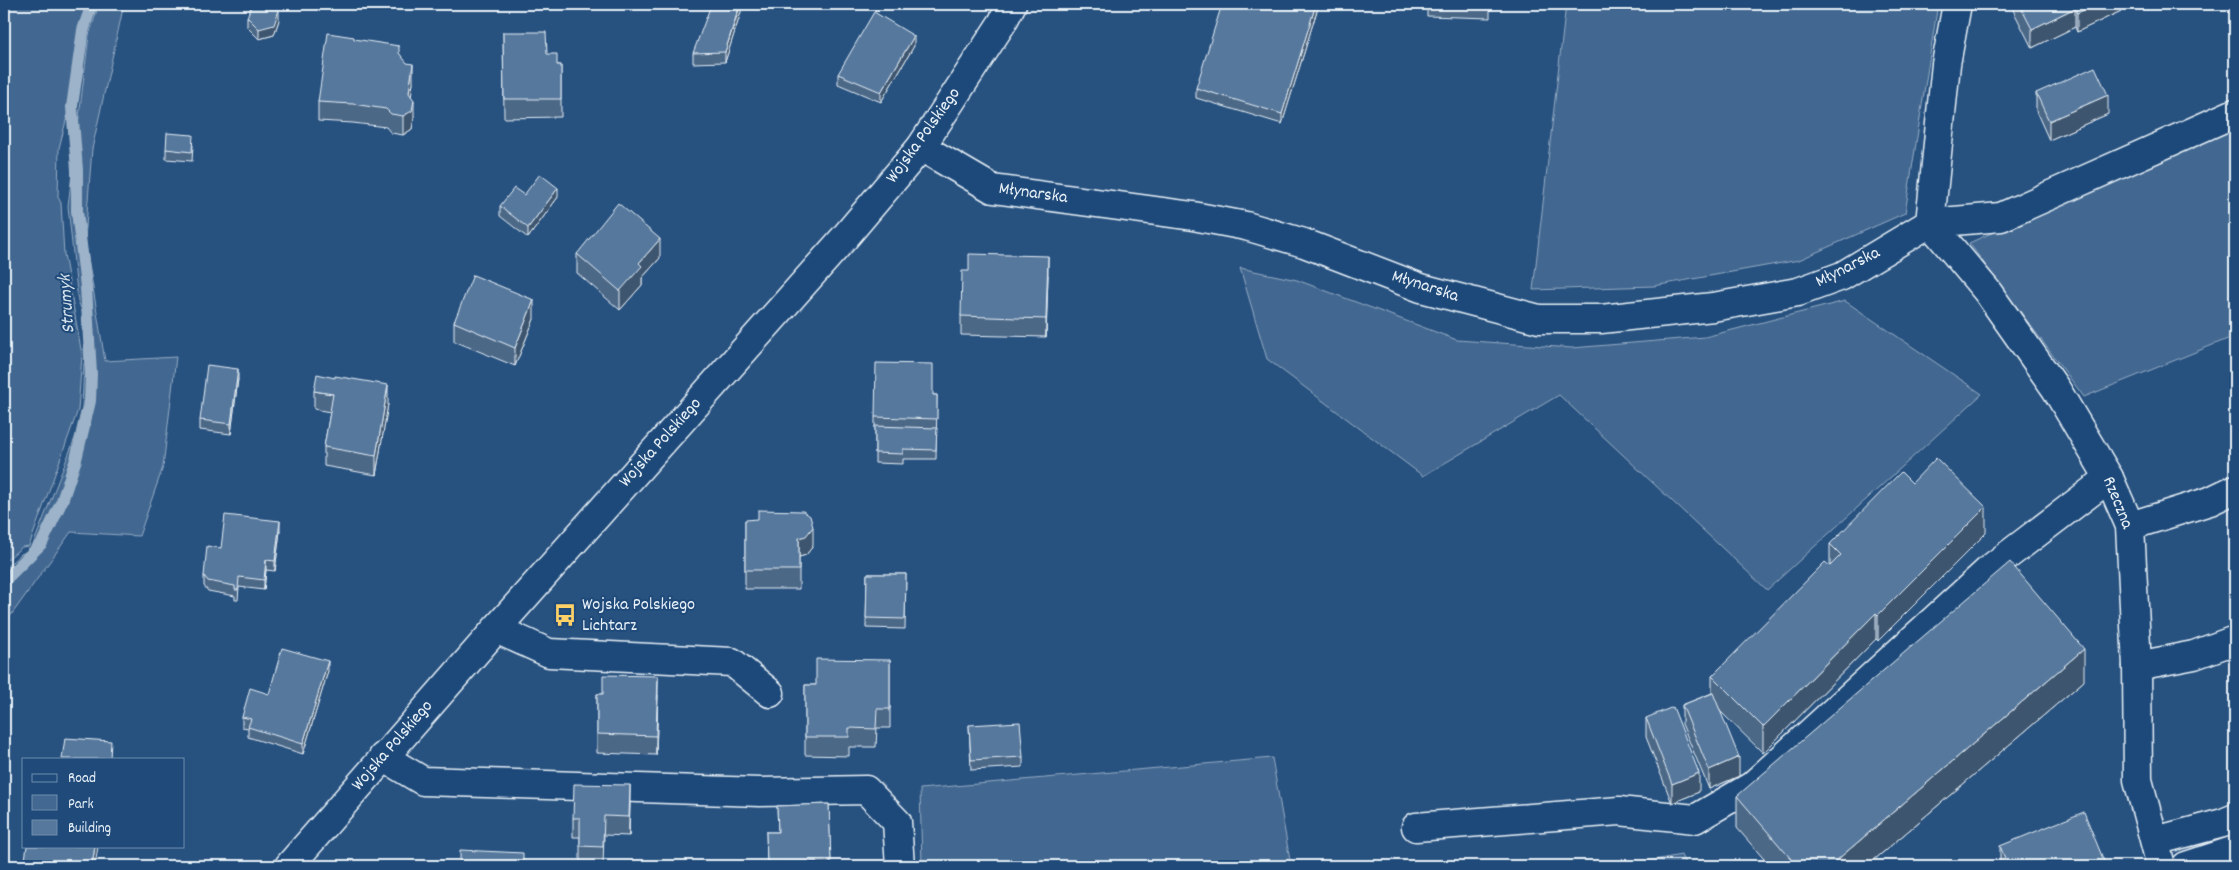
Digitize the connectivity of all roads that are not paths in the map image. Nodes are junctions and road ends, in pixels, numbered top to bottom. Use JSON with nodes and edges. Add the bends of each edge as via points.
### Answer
{"nodes":[{"id":1,"x":1957,"y":4,"type":"edge"},
{"id":2,"x":1007,"y":5,"type":"edge"},
{"id":3,"x":2235,"y":113,"type":"edge"},
{"id":4,"x":921,"y":147,"type":"junction"},
{"id":5,"x":1930,"y":223,"type":"junction"},
{"id":6,"x":2109,"y":478,"type":"junction"},
{"id":7,"x":2235,"y":489,"type":"edge"},
{"id":8,"x":2130,"y":526,"type":"junction"},
{"id":9,"x":496,"y":629,"type":"junction"},
{"id":10,"x":2235,"y":640,"type":"edge"},
{"id":11,"x":2137,"y":666,"type":"junction"},
{"id":12,"x":770,"y":694,"type":"dead end"},
{"id":13,"x":383,"y":757,"type":"junction"},
{"id":14,"x":2235,"y":818,"type":"edge"},
{"id":15,"x":1416,"y":827,"type":"dead end"},
{"id":16,"x":2235,"y":850,"type":"edge"},
{"id":17,"x":2158,"y":854,"type":"edge"},
{"id":18,"x":289,"y":866,"type":"edge"},
{"id":19,"x":900,"y":866,"type":"edge"},
{"id":20,"x":2186,"y":866,"type":"edge"}],
"edges":[{"from":1,"to":5,"type":"street","via":[[1946,64]]},
{"from":2,"to":4,"type":"street","name":"Wojska Polskiego"},
{"from":3,"to":5,"type":"street","name":"Młynarska","via":[[2001,217]]},
{"from":4,"to":5,"type":"street","name":"Młynarska","via":[[993,189],[1246,226],[1304,243],[1421,288],[1539,319],[1601,319],[1713,307],[1798,292],[1842,276]]},
{"from":4,"to":9,"type":"street","name":"Wojska Polskiego","via":[[846,238]]},
{"from":5,"to":6,"type":"street","name":"Rzeczna","via":[[1987,291],[2033,356]]},
{"from":6,"to":8,"type":"street","name":"Rzeczna"},
{"from":6,"to":15,"type":"street","via":[[1991,568],[1752,786],[1695,819],[1619,811]]},
{"from":7,"to":8,"type":"street","via":[[2210,501]]},
{"from":8,"to":11,"type":"street","name":"Rzeczna"},
{"from":9,"to":12,"type":"street","via":[[549,654],[732,662]]},
{"from":9,"to":13,"type":"street","name":"Wojska Polskiego"},
{"from":10,"to":11,"type":"street","via":[[2194,656]]},
{"from":11,"to":17,"type":"street","name":"Rzeczna","via":[[2138,780]]},
{"from":13,"to":18,"type":"street","name":"Wojska Polskiego"},
{"from":13,"to":19,"type":"street","via":[[423,782],[760,792],[866,790],[897,822]]},
{"from":14,"to":17,"type":"street"},
{"from":16,"to":20,"type":"street"}]}
